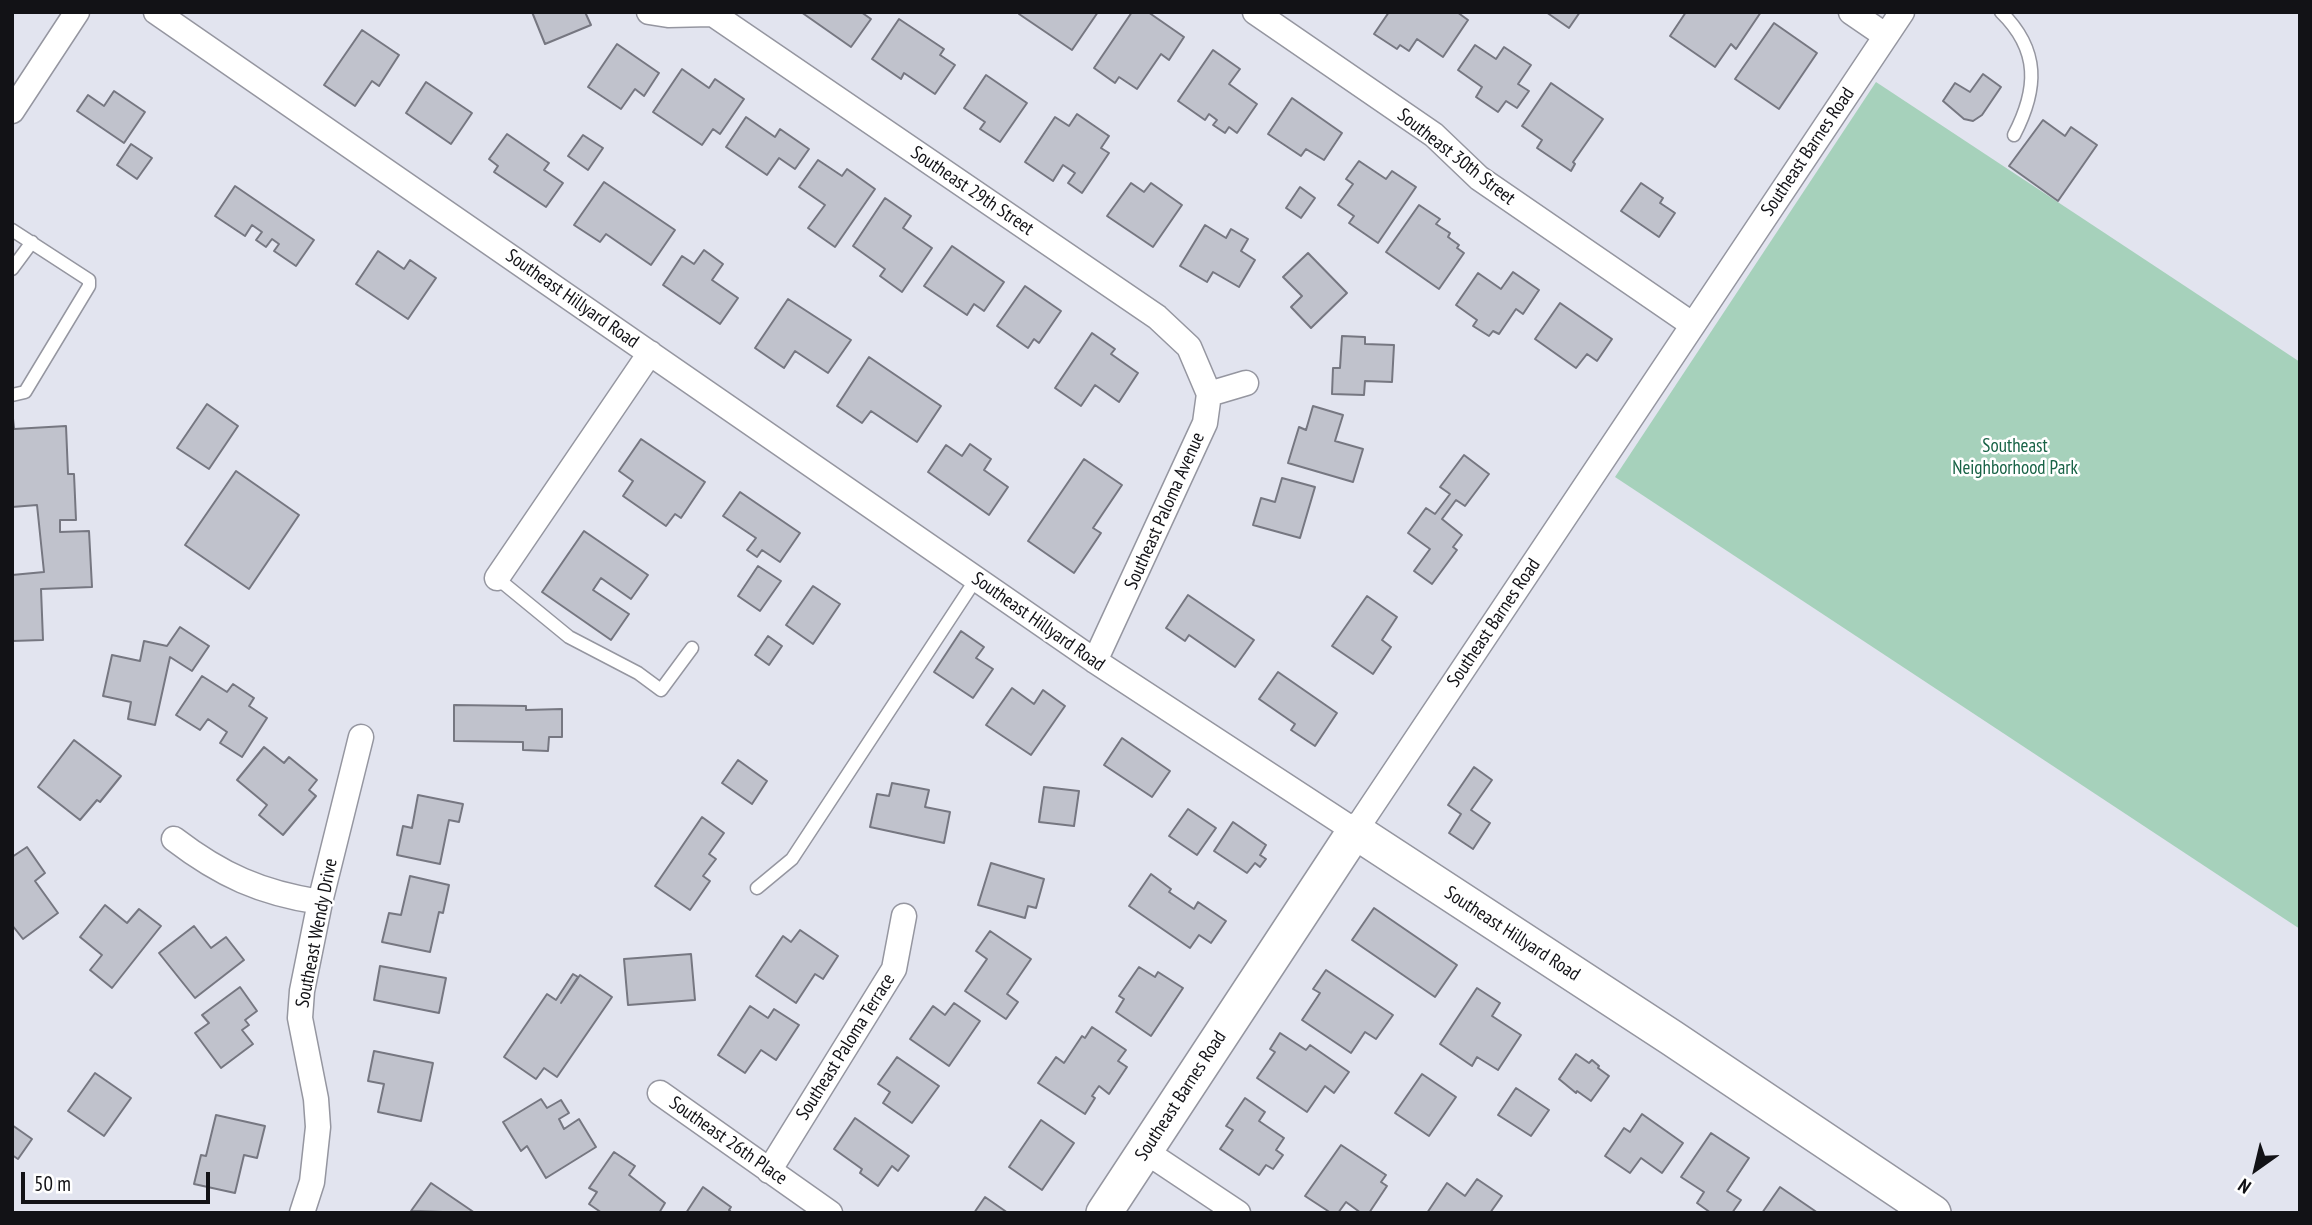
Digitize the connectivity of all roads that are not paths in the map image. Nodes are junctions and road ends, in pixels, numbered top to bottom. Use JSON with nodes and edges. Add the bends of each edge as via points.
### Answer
{"nodes":[{"id":1,"x":78,"y":12,"type":"edge"},
{"id":2,"x":156,"y":12,"type":"edge"},
{"id":3,"x":649,"y":12,"type":"edge"},
{"id":4,"x":1255,"y":12,"type":"edge"},
{"id":5,"x":1850,"y":12,"type":"edge"},
{"id":6,"x":1902,"y":12,"type":"edge"},
{"id":7,"x":2001,"y":12,"type":"edge"},
{"id":8,"x":710,"y":13,"type":"edge"},
{"id":9,"x":1886,"y":36,"type":"junction"},
{"id":10,"x":12,"y":111,"type":"edge"},
{"id":11,"x":2014,"y":135,"type":"dead end"},
{"id":12,"x":12,"y":230,"type":"edge"},
{"id":13,"x":32,"y":242,"type":"junction"},
{"id":14,"x":12,"y":269,"type":"edge"},
{"id":15,"x":1692,"y":325,"type":"junction"},
{"id":16,"x":650,"y":353,"type":"junction"},
{"id":17,"x":1246,"y":383,"type":"dead end"},
{"id":18,"x":1209,"y":394,"type":"junction"},
{"id":19,"x":12,"y":395,"type":"edge"},
{"id":20,"x":497,"y":578,"type":"joint"},
{"id":21,"x":976,"y":579,"type":"junction"},
{"id":22,"x":692,"y":648,"type":"dead end"},
{"id":23,"x":1095,"y":661,"type":"junction"},
{"id":24,"x":361,"y":737,"type":"dead end"},
{"id":25,"x":1355,"y":831,"type":"junction"},
{"id":26,"x":174,"y":839,"type":"dead end"},
{"id":27,"x":757,"y":888,"type":"dead end"},
{"id":28,"x":320,"y":902,"type":"junction"},
{"id":29,"x":904,"y":916,"type":"dead end"},
{"id":30,"x":660,"y":1093,"type":"dead end"},
{"id":31,"x":1145,"y":1151,"type":"junction"},
{"id":32,"x":769,"y":1171,"type":"junction"},
{"id":33,"x":303,"y":1213,"type":"edge"},
{"id":34,"x":830,"y":1213,"type":"edge"},
{"id":35,"x":1104,"y":1213,"type":"edge"},
{"id":36,"x":1238,"y":1213,"type":"edge"},
{"id":37,"x":1933,"y":1213,"type":"edge"}],
"edges":[{"from":1,"to":10,"type":"street"},
{"from":2,"to":16,"type":"street","name":"Southeast Hillyard Road"},
{"from":3,"to":8,"type":"street"},
{"from":4,"to":15,"type":"street","name":"Southeast 30th Street","via":[[1434,135],[1479,178]]},
{"from":5,"to":9,"type":"street"},
{"from":6,"to":9,"type":"street","name":"Southeast Barnes Road"},
{"from":7,"to":11,"type":"lane","via":[[2021,35],[2031,61],[2031,93]]},
{"from":8,"to":18,"type":"street","name":"Southeast 29th Street","via":[[1157,317],[1189,347]]},
{"from":9,"to":15,"type":"street","name":"Southeast Barnes Road"},
{"from":12,"to":13,"type":"lane"},
{"from":13,"to":14,"type":"lane"},
{"from":13,"to":19,"type":"lane","via":[[89,280],[89,286],[24,392]]},
{"from":15,"to":25,"type":"street","name":"Southeast Barnes Road"},
{"from":16,"to":20,"type":"street"},
{"from":16,"to":21,"type":"street","name":"Southeast Hillyard Road"},
{"from":17,"to":18,"type":"street"},
{"from":18,"to":23,"type":"street","name":"Southeast Paloma Avenue","via":[[1205,424]]},
{"from":20,"to":22,"type":"lane","via":[[569,637],[661,690]]},
{"from":21,"to":23,"type":"street","name":"Southeast Hillyard Road"},
{"from":21,"to":27,"type":"lane","via":[[792,859]]},
{"from":23,"to":25,"type":"street","name":"Southeast Hillyard Road"},
{"from":24,"to":28,"type":"street","name":"Southeast Wendy Drive"},
{"from":25,"to":31,"type":"street","name":"Southeast Barnes Road"},
{"from":25,"to":37,"type":"street","name":"Southeast Hillyard Road"},
{"from":26,"to":28,"type":"street","via":[[237,880],[288,898]]},
{"from":28,"to":33,"type":"street","name":"Southeast Wendy Drive","via":[[300,1018],[318,1127],[312,1182]]},
{"from":29,"to":32,"type":"street","name":"Southeast Paloma Terrace","via":[[894,969]]},
{"from":30,"to":32,"type":"street","name":"Southeast 26th Place"},
{"from":31,"to":35,"type":"street","name":"Southeast Barnes Road"},
{"from":31,"to":36,"type":"street"},
{"from":32,"to":34,"type":"street","name":"Southeast 26th Place"}]}
